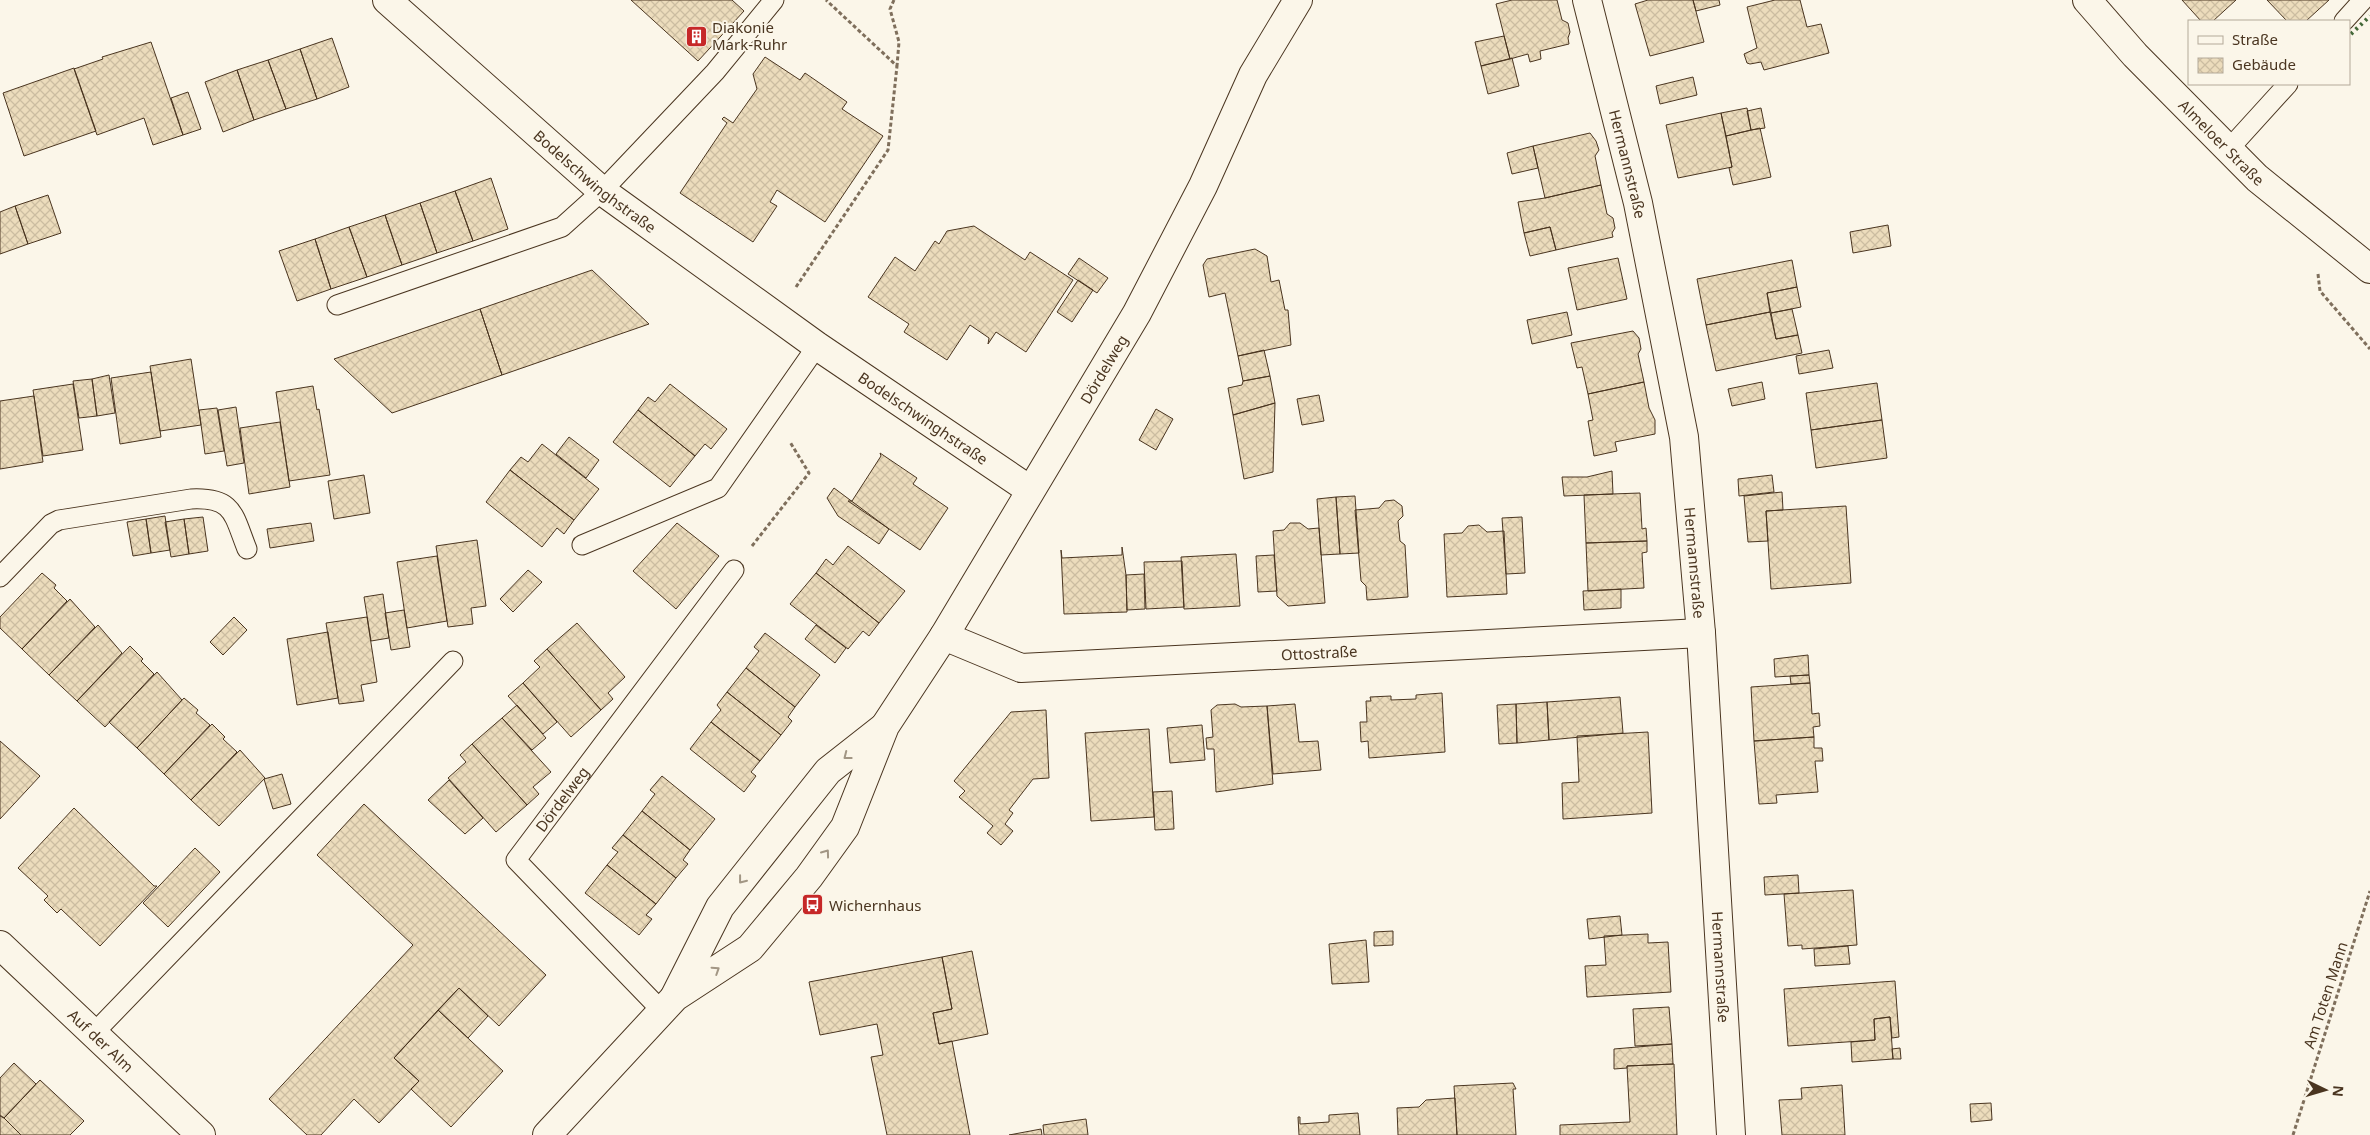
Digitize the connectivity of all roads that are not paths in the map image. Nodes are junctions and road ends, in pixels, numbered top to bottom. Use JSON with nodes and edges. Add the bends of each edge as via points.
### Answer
{"nodes":[{"id":1,"x":387,"y":0,"type":"edge"},
{"id":2,"x":774,"y":0,"type":"edge"},
{"id":3,"x":1298,"y":0,"type":"edge"},
{"id":4,"x":1587,"y":0,"type":"edge"},
{"id":5,"x":2087,"y":0,"type":"edge"},
{"id":6,"x":2363,"y":0,"type":"edge"},
{"id":7,"x":2345,"y":20,"type":"edge"},
{"id":8,"x":2287,"y":85,"type":"edge"},
{"id":9,"x":2228,"y":150,"type":"junction"},
{"id":10,"x":602,"y":191,"type":"junction"},
{"id":11,"x":2370,"y":269,"type":"edge"},
{"id":12,"x":337,"y":305,"type":"dead end"},
{"id":13,"x":817,"y":346,"type":"junction"},
{"id":14,"x":1030,"y":490,"type":"junction"},
{"id":15,"x":582,"y":545,"type":"dead end"},
{"id":16,"x":247,"y":549,"type":"dead end"},
{"id":17,"x":734,"y":570,"type":"road end"},
{"id":18,"x":0,"y":577,"type":"edge"},
{"id":19,"x":1701,"y":633,"type":"junction"},
{"id":20,"x":944,"y":636,"type":"junction"},
{"id":21,"x":453,"y":661,"type":"dead end"},
{"id":22,"x":885,"y":726,"type":"junction"},
{"id":23,"x":0,"y":945,"type":"edge"},
{"id":24,"x":668,"y":1003,"type":"junction"},
{"id":25,"x":93,"y":1034,"type":"junction"},
{"id":26,"x":201,"y":1135,"type":"edge"},
{"id":27,"x":547,"y":1135,"type":"edge"},
{"id":28,"x":1731,"y":1135,"type":"edge"}],
"edges":[{"from":1,"to":10,"type":"street","name":"Bodelschwinghstraße"},
{"from":2,"to":10,"type":"lane","via":[[715,72]]},
{"from":3,"to":14,"type":"street","name":"Dördelweg","via":[[1253,75],[1202,186],[1137,313]]},
{"from":4,"to":19,"type":"street","name":"Hermannstraße","via":[[1638,203],[1684,437]]},
{"from":5,"to":9,"type":"street","name":"Almeloer Straße","via":[[2135,55]]},
{"from":6,"to":7,"type":"lane"},
{"from":8,"to":9,"type":"lane"},
{"from":9,"to":11,"type":"street","name":"Almeloer Straße","via":[[2256,178]]},
{"from":10,"to":12,"type":"lane","via":[[562,227]]},
{"from":10,"to":13,"type":"street","name":"Bodelschwinghstraße"},
{"from":13,"to":14,"type":"street","name":"Bodelschwinghstraße"},
{"from":13,"to":15,"type":"lane","via":[[718,488]]},
{"from":14,"to":20,"type":"street","name":"Dördelweg"},
{"from":16,"to":18,"type":"lane","via":[[234,516],[224,504],[210,498],[191,498],[59,520],[51,524]]},
{"from":17,"to":24,"type":"lane","name":"Dördelweg","via":[[516,860]]},
{"from":19,"to":20,"type":"street","name":"Ottostraße","via":[[1021,668]]},
{"from":19,"to":28,"type":"street","name":"Hermannstraße"},
{"from":20,"to":22,"type":"street","name":"Dördelweg"},
{"from":21,"to":25,"type":"lane"},
{"from":22,"to":24,"type":"street","name":"Dördelweg","one_way":true,"via":[[828,771],[720,907]]},
{"from":24,"to":22,"type":"street","name":"Dördelweg","one_way":true,"via":[[750,948],[810,876],[845,827]]},
{"from":23,"to":25,"type":"street","name":"Auf der Alm"},
{"from":24,"to":27,"type":"street","name":"Dördelweg"},
{"from":25,"to":26,"type":"street","name":"Auf der Alm"}]}
